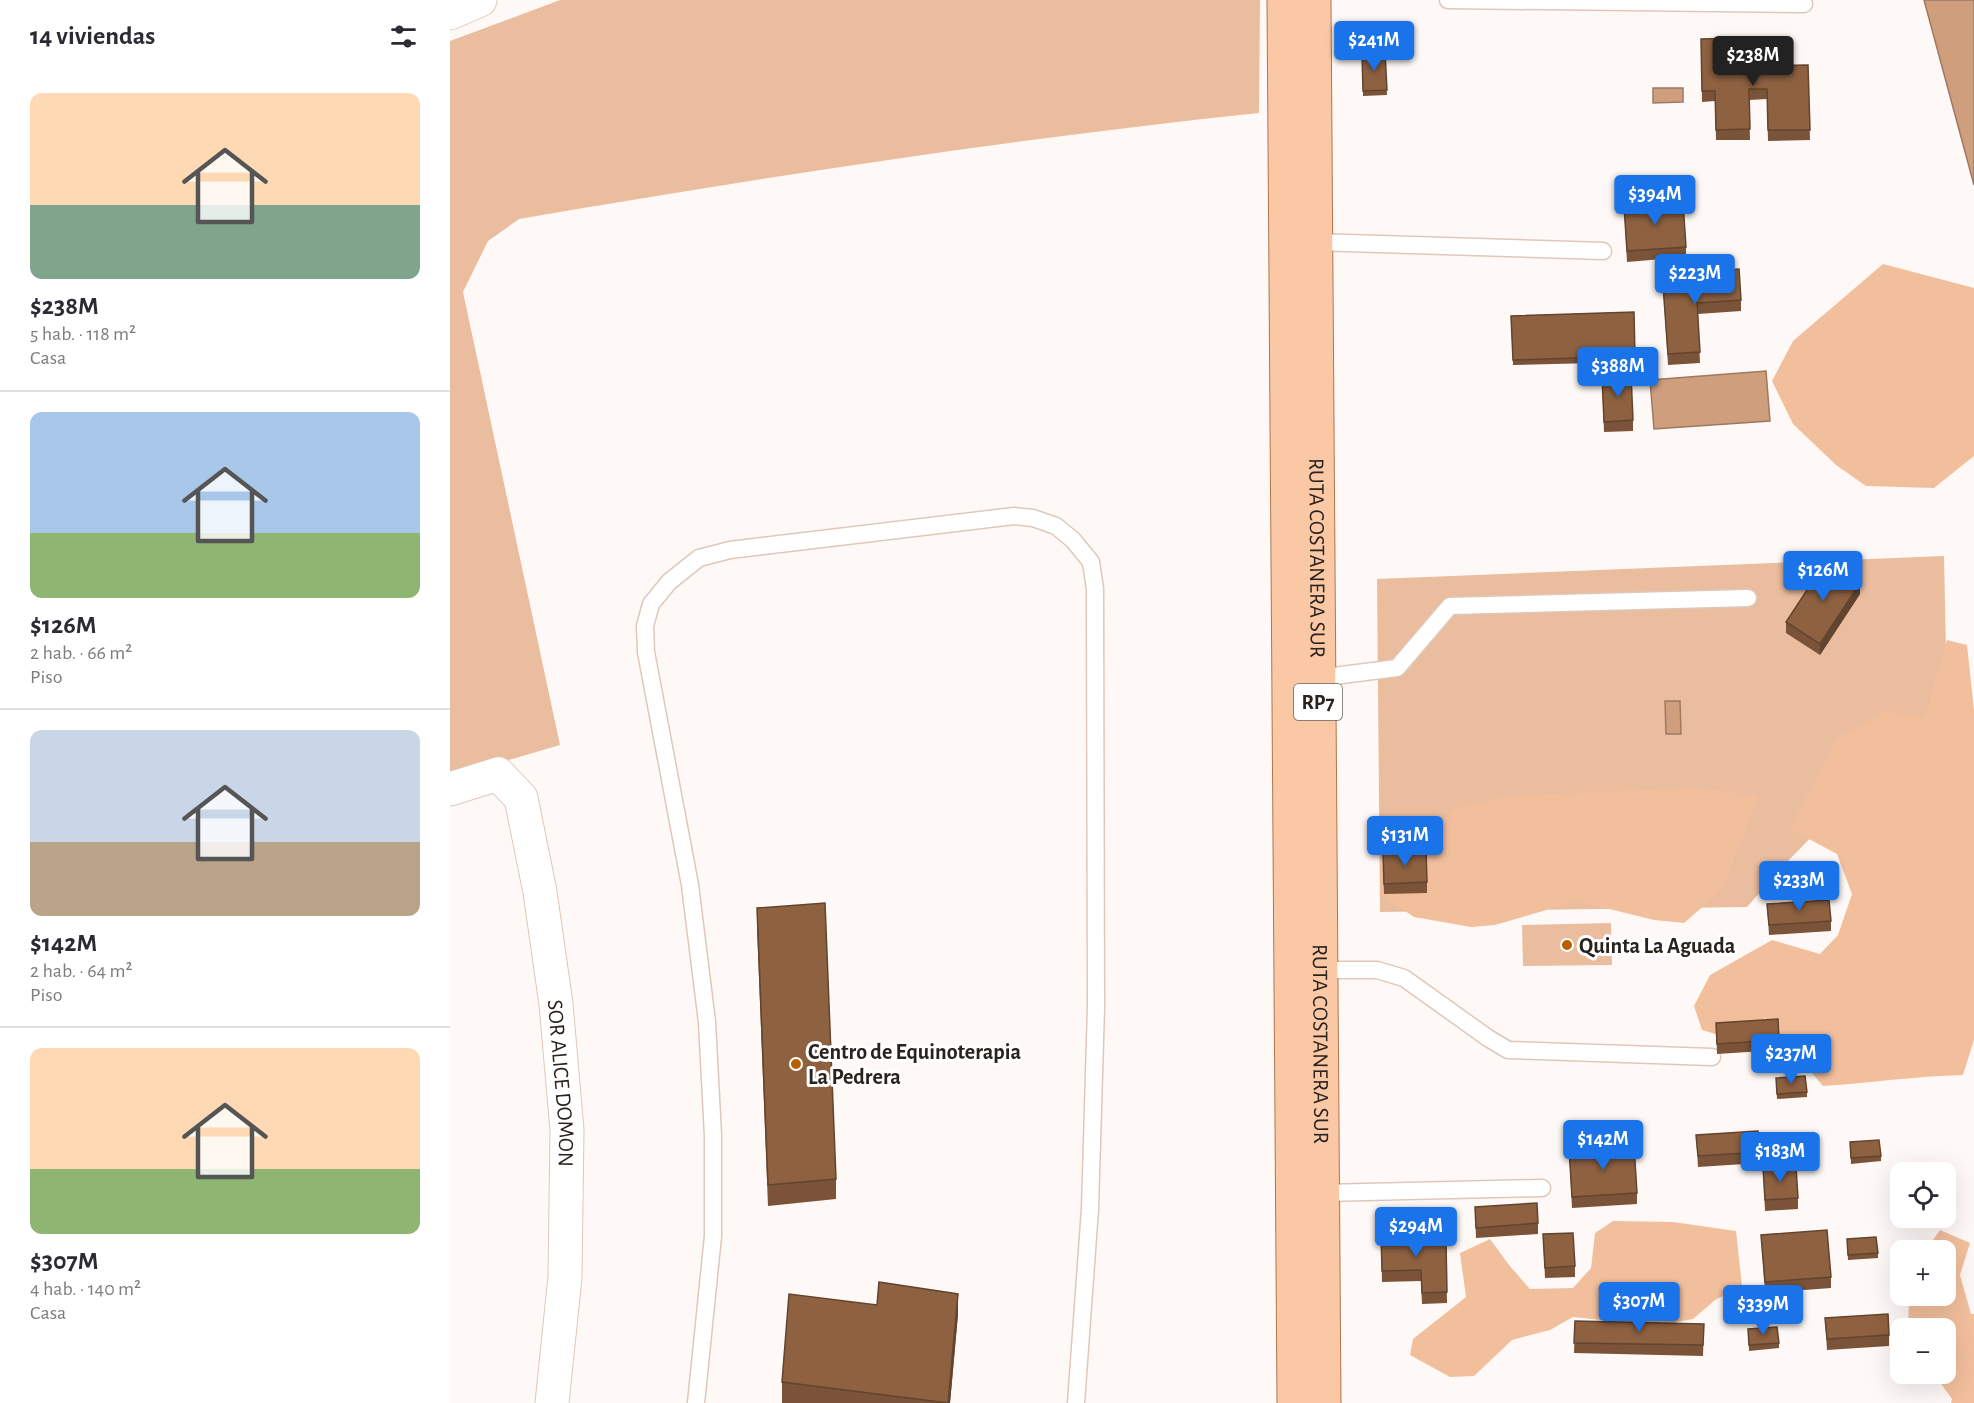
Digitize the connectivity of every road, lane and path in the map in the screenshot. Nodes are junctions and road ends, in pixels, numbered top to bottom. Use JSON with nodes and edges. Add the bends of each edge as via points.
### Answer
{"nodes":[{"id":1,"x":480,"y":0,"type":"edge"},
{"id":2,"x":1284,"y":0,"type":"edge"},
{"id":3,"x":1314,"y":0,"type":"edge"},
{"id":4,"x":1448,"y":0,"type":"edge"},
{"id":5,"x":1804,"y":4,"type":"dead end"},
{"id":6,"x":450,"y":13,"type":"edge"},
{"id":7,"x":1315,"y":242,"type":"junction"},
{"id":8,"x":1603,"y":251,"type":"dead end"},
{"id":9,"x":1748,"y":598,"type":"dead end"},
{"id":10,"x":1318,"y":678,"type":"junction"},
{"id":11,"x":450,"y":789,"type":"edge"},
{"id":12,"x":1320,"y":970,"type":"junction"},
{"id":13,"x":1712,"y":1057,"type":"dead end"},
{"id":14,"x":1542,"y":1188,"type":"dead end"},
{"id":15,"x":1323,"y":1193,"type":"junction"},
{"id":16,"x":552,"y":1403,"type":"edge"},
{"id":17,"x":696,"y":1403,"type":"edge"},
{"id":18,"x":1076,"y":1403,"type":"edge"},
{"id":19,"x":1294,"y":1403,"type":"edge"},
{"id":20,"x":1324,"y":1403,"type":"edge"}],
"edges":[{"from":1,"to":6,"type":"street"},
{"from":2,"to":19,"type":"main road","name":"RUTA COSTANERA SUR","number":"RP7"},
{"from":3,"to":7,"type":"main road","name":"RUTA COSTANERA SUR","number":"RP7"},
{"from":4,"to":5,"type":"lane"},
{"from":7,"to":8,"type":"lane"},
{"from":7,"to":10,"type":"main road","name":"RUTA COSTANERA SUR","number":"RP7"},
{"from":9,"to":10,"type":"lane","via":[[1450,606],[1397,668]]},
{"from":10,"to":12,"type":"main road","name":"RUTA COSTANERA SUR","number":"RP7"},
{"from":11,"to":16,"type":"street","name":"SOR ALICE DOMON","via":[[498,774],[521,798],[540,892],[557,1015],[567,1130],[565,1277]]},
{"from":12,"to":13,"type":"lane","via":[[1377,970],[1404,978],[1508,1050]]},
{"from":12,"to":15,"type":"main road","name":"RUTA COSTANERA SUR","number":"RP7"},
{"from":14,"to":15,"type":"lane"},
{"from":15,"to":20,"type":"main road","name":"RUTA COSTANERA SUR","number":"RP7"},
{"from":17,"to":18,"type":"lane","via":[[713,1236],[707,1022],[690,885],[646,652],[645,626],[651,604],[669,582],[699,558],[729,550],[1014,516],[1056,526],[1073,540],[1091,562],[1095,589],[1096,1007],[1090,1209]]}]}
